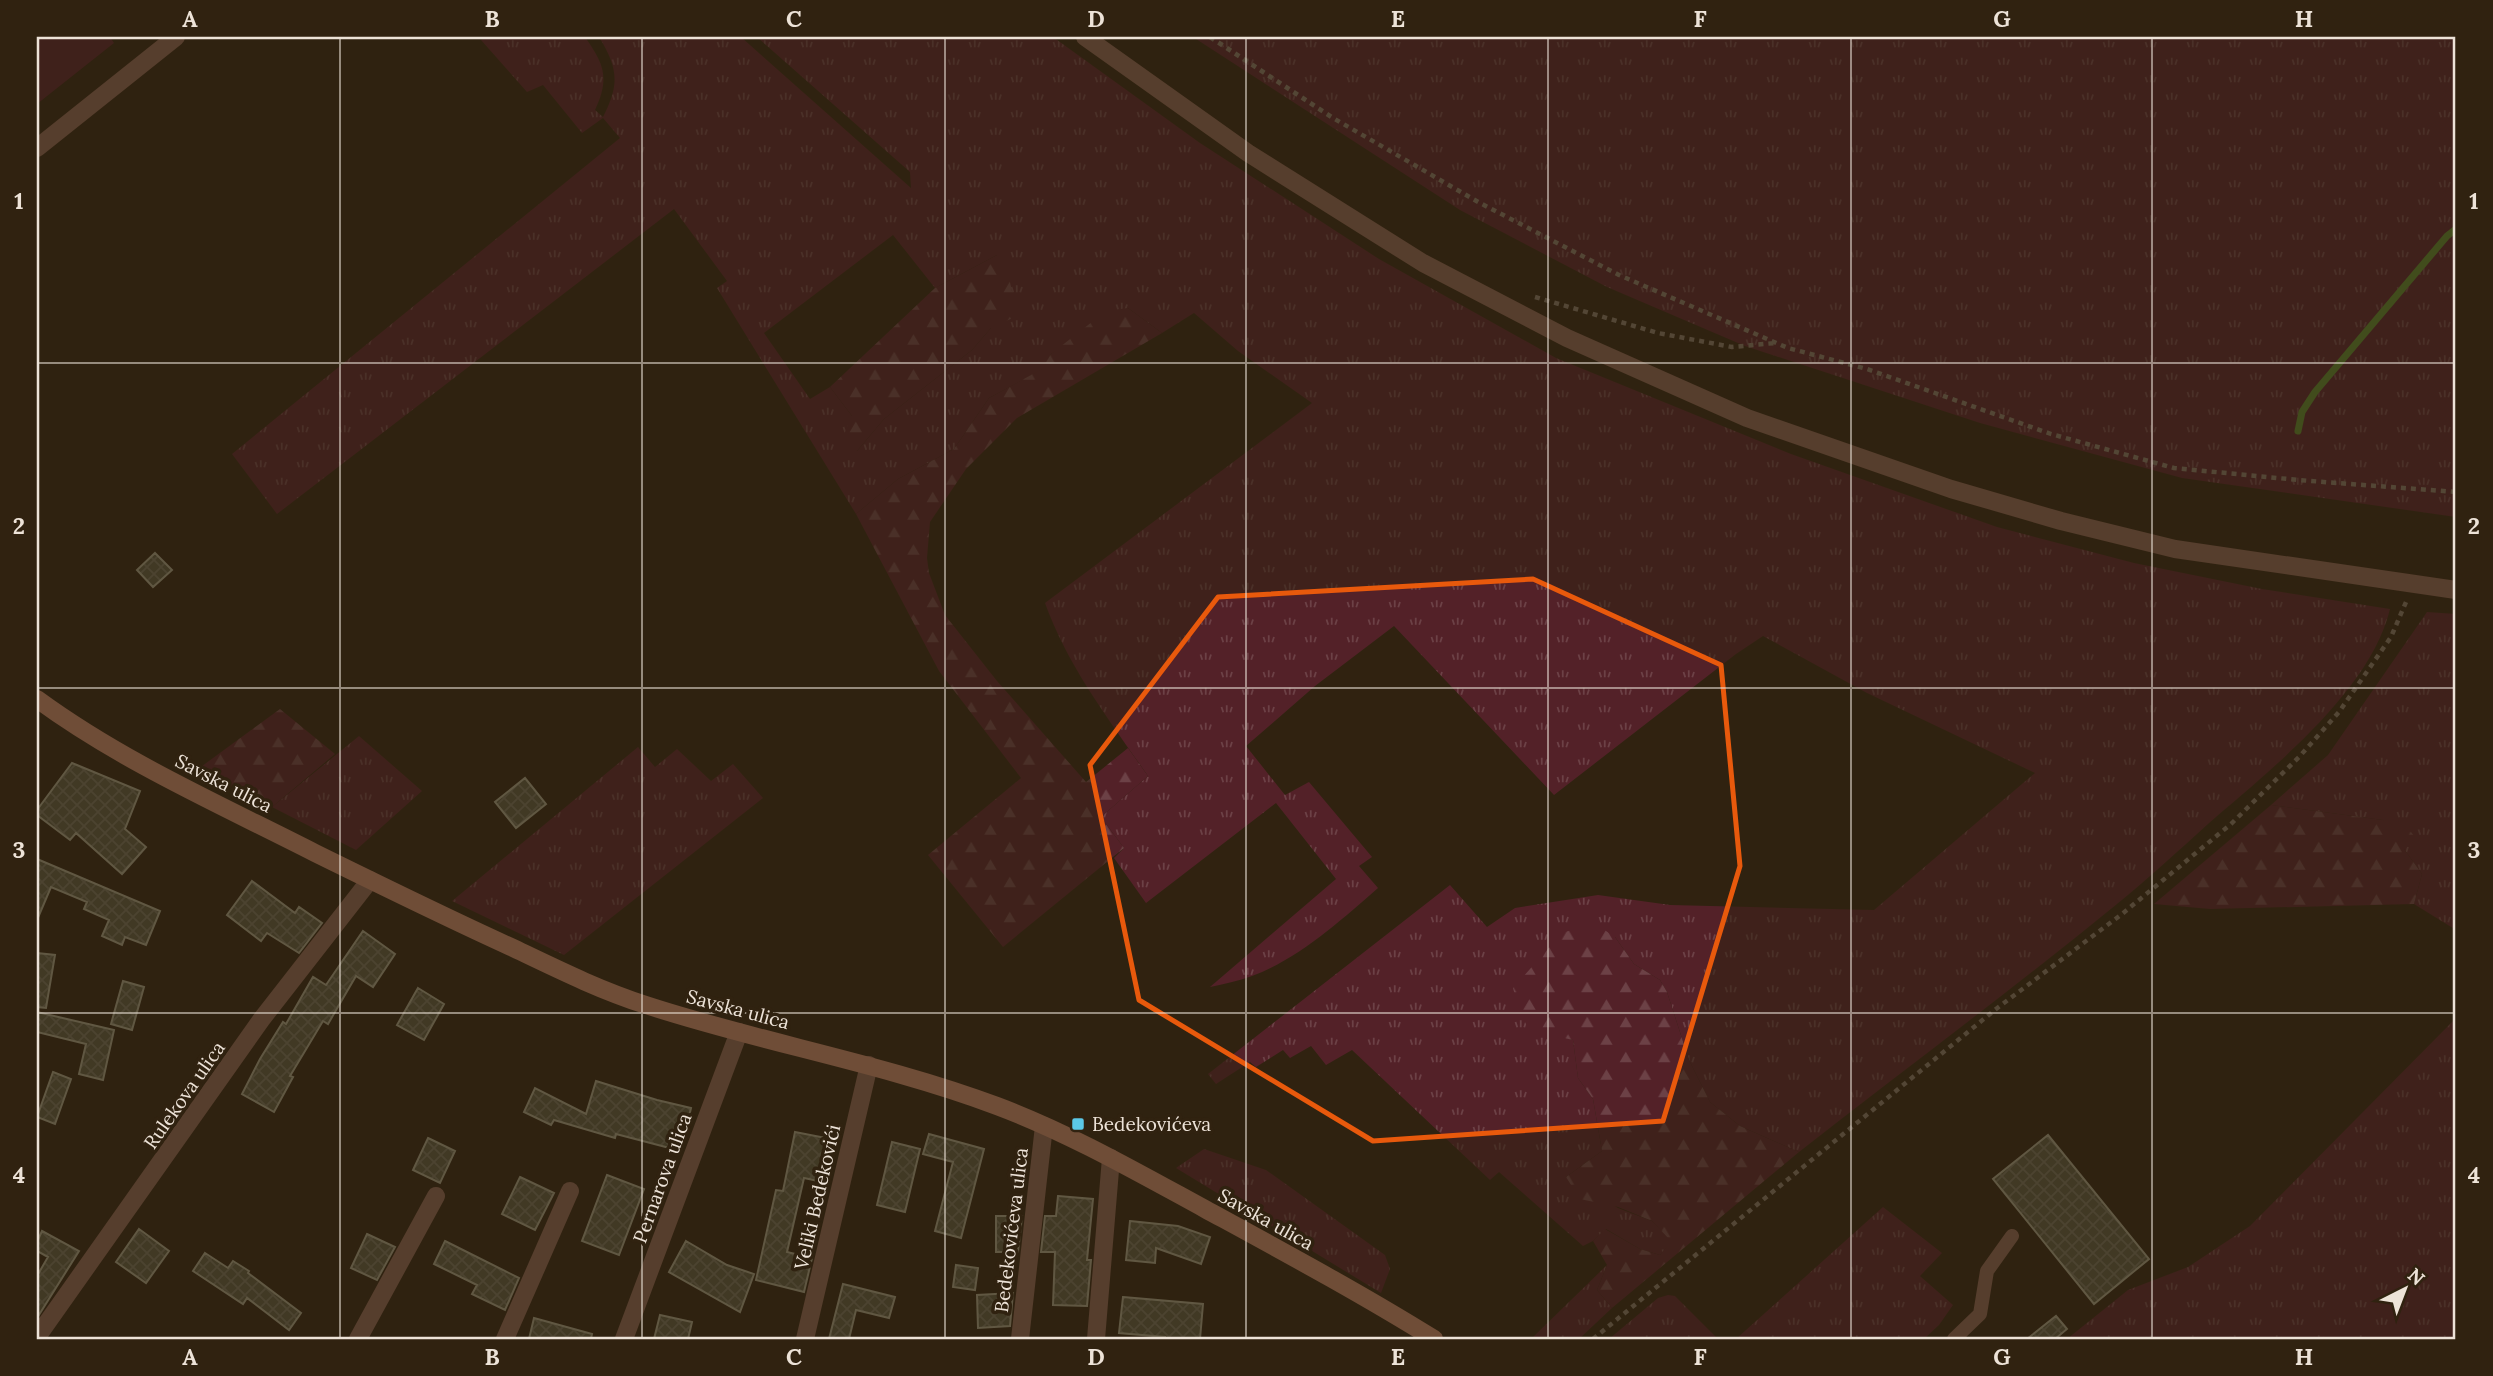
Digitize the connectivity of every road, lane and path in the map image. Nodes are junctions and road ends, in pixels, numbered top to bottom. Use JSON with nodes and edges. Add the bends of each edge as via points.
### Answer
{"nodes":[{"id":1,"x":176,"y":37,"type":"edge"},
{"id":2,"x":1085,"y":37,"type":"edge"},
{"id":3,"x":1210,"y":37,"type":"edge"},
{"id":4,"x":37,"y":148,"type":"edge"},
{"id":5,"x":1524,"y":294,"type":"dead end"},
{"id":6,"x":1776,"y":343,"type":"junction"},
{"id":7,"x":2456,"y":492,"type":"edge"},
{"id":8,"x":2411,"y":585,"type":"junction"},
{"id":9,"x":2456,"y":590,"type":"edge"},
{"id":10,"x":37,"y":699,"type":"edge"},
{"id":11,"x":369,"y":880,"type":"junction"},
{"id":12,"x":739,"y":1032,"type":"junction"},
{"id":13,"x":869,"y":1065,"type":"junction"},
{"id":14,"x":1044,"y":1126,"type":"junction"},
{"id":15,"x":1111,"y":1158,"type":"junction"},
{"id":16,"x":570,"y":1191,"type":"dead end"},
{"id":17,"x":436,"y":1196,"type":"dead end"},
{"id":18,"x":2012,"y":1236,"type":"dead end"},
{"id":19,"x":37,"y":1337,"type":"edge"},
{"id":20,"x":358,"y":1339,"type":"edge"},
{"id":21,"x":505,"y":1339,"type":"edge"},
{"id":22,"x":625,"y":1339,"type":"edge"},
{"id":23,"x":805,"y":1339,"type":"edge"},
{"id":24,"x":1020,"y":1339,"type":"edge"},
{"id":25,"x":1096,"y":1339,"type":"edge"},
{"id":26,"x":1434,"y":1339,"type":"edge"},
{"id":27,"x":1593,"y":1339,"type":"edge"},
{"id":28,"x":1954,"y":1339,"type":"edge"}],
"edges":[{"from":1,"to":4,"type":"street"},
{"from":2,"to":8,"type":"street","via":[[1248,153],[1423,263],[1567,338],[1747,418],[1951,489],[2062,521],[2175,549]]},
{"from":3,"to":6,"type":"path","via":[[1333,118],[1480,203],[1619,275]]},
{"from":5,"to":6,"type":"path","via":[[1658,333],[1732,347]]},
{"from":6,"to":7,"type":"path","via":[[1867,369],[2051,435],[2174,468]]},
{"from":8,"to":9,"type":"street"},
{"from":8,"to":27,"type":"path","via":[[2391,637],[2339,712],[2231,824],[1996,1009]]},
{"from":10,"to":11,"type":"street","name":"Savska ulica","via":[[128,758]]},
{"from":11,"to":12,"type":"street","name":"Savska ulica","via":[[586,982]]},
{"from":11,"to":19,"type":"street","name":"Rulekova ulica","via":[[261,1020]]},
{"from":12,"to":13,"type":"street","name":"Savska ulica"},
{"from":12,"to":22,"type":"street","name":"Pernarova ulica"},
{"from":13,"to":14,"type":"street","name":"Savska ulica","via":[[999,1106]]},
{"from":13,"to":23,"type":"street","name":"Veliki Bedekovići"},
{"from":14,"to":15,"type":"street","name":"Savska ulica"},
{"from":14,"to":24,"type":"street","name":"Bedekovićeva ulica"},
{"from":15,"to":25,"type":"street"},
{"from":15,"to":26,"type":"street","name":"Savska ulica"},
{"from":16,"to":21,"type":"street"},
{"from":17,"to":20,"type":"street"},
{"from":18,"to":28,"type":"lane","via":[[1987,1271],[1980,1314]]}]}
